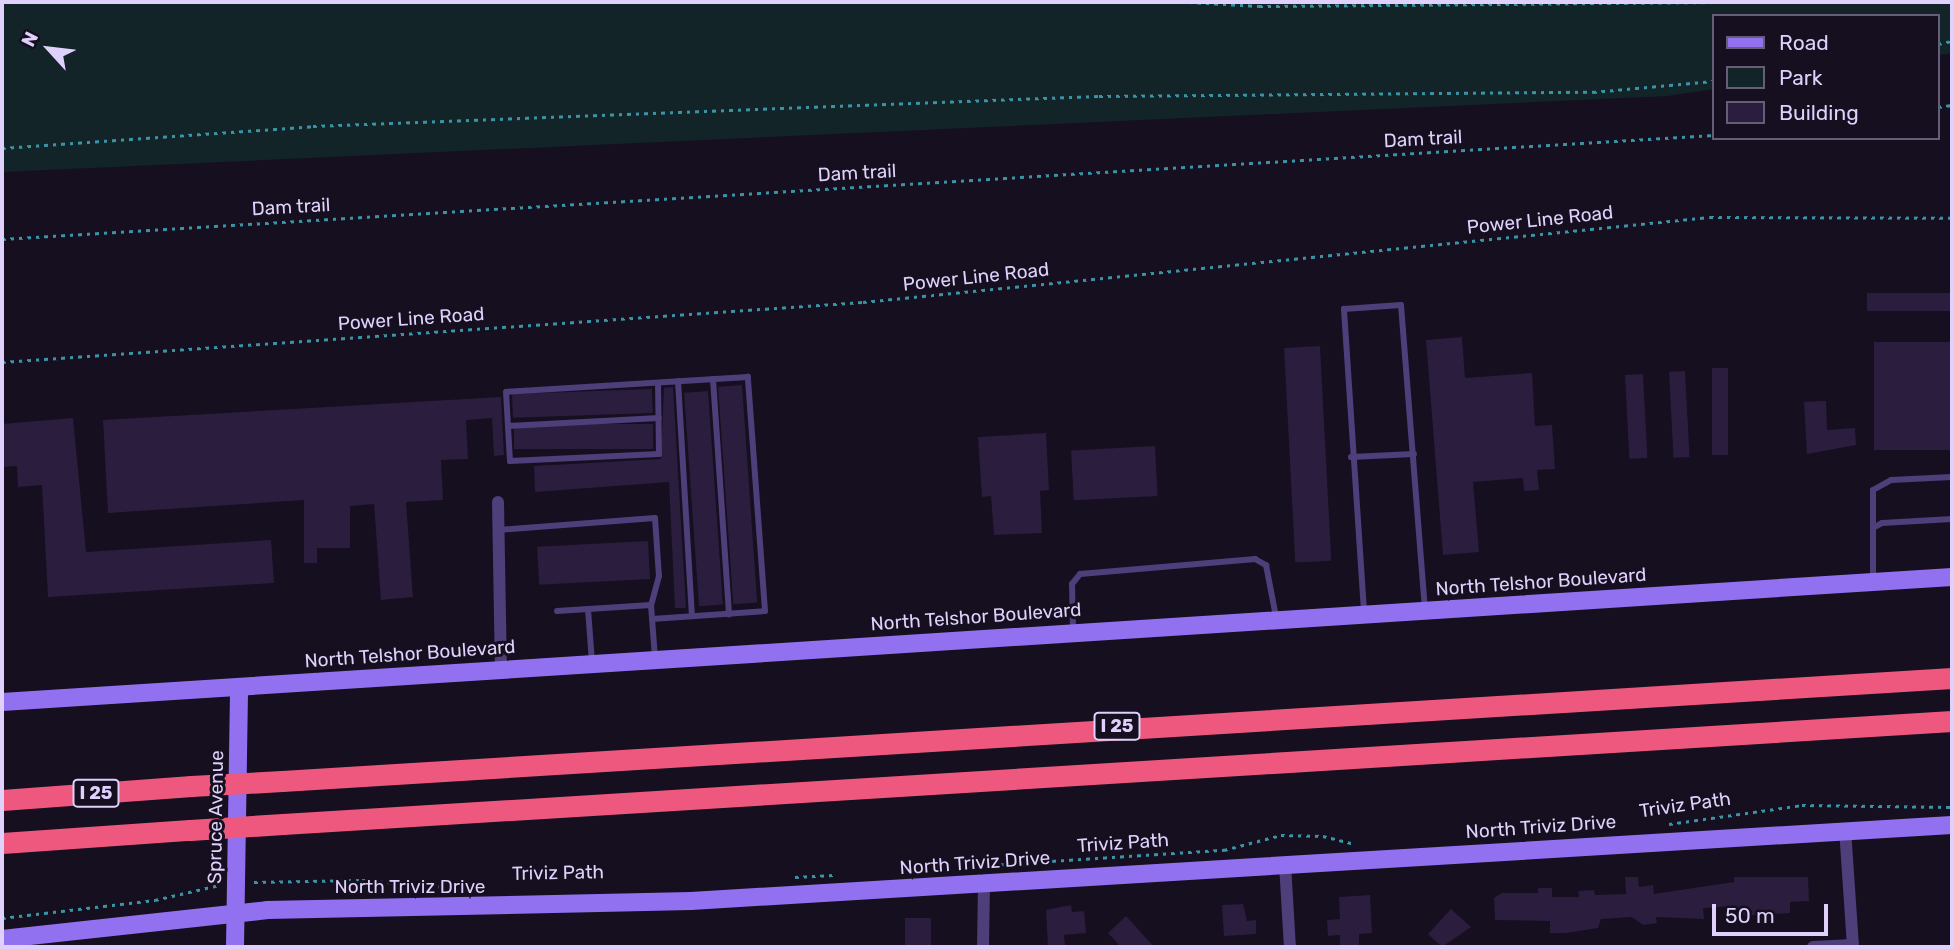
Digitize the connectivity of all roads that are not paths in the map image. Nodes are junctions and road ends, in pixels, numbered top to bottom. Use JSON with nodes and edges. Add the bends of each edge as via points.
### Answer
{"nodes":[{"id":1,"x":713,"y":379,"type":"junction"},
{"id":2,"x":678,"y":381,"type":"junction"},
{"id":3,"x":658,"y":383,"type":"junction"},
{"id":4,"x":659,"y":418,"type":"junction"},
{"id":5,"x":508,"y":426,"type":"junction"},
{"id":6,"x":1414,"y":454,"type":"junction"},
{"id":7,"x":1351,"y":457,"type":"junction"},
{"id":8,"x":1952,"y":477,"type":"edge"},
{"id":9,"x":498,"y":502,"type":"dead end"},
{"id":10,"x":1952,"y":519,"type":"edge"},
{"id":11,"x":1873,"y":528,"type":"junction"},
{"id":12,"x":498,"y":530,"type":"junction"},
{"id":13,"x":1952,"y":577,"type":"edge"},
{"id":14,"x":1873,"y":582,"type":"junction"},
{"id":15,"x":651,"y":606,"type":"junction"},
{"id":16,"x":588,"y":609,"type":"junction"},
{"id":17,"x":1425,"y":610,"type":"junction"},
{"id":18,"x":557,"y":611,"type":"dead end"},
{"id":19,"x":729,"y":614,"type":"junction"},
{"id":20,"x":1364,"y":614,"type":"junction"},
{"id":21,"x":692,"y":616,"type":"junction"},
{"id":22,"x":652,"y":619,"type":"junction"},
{"id":23,"x":1277,"y":619,"type":"junction"},
{"id":24,"x":1073,"y":632,"type":"junction"},
{"id":25,"x":655,"y":658,"type":"junction"},
{"id":26,"x":593,"y":662,"type":"junction"},
{"id":27,"x":501,"y":667,"type":"junction"},
{"id":28,"x":1952,"y":678,"type":"edge"},
{"id":29,"x":239,"y":687,"type":"junction"},
{"id":30,"x":2,"y":702,"type":"edge"},
{"id":31,"x":1952,"y":722,"type":"edge"},
{"id":32,"x":2,"y":800,"type":"edge"},
{"id":33,"x":1952,"y":825,"type":"edge"},
{"id":34,"x":1845,"y":829,"type":"junction"},
{"id":35,"x":2,"y":843,"type":"edge"},
{"id":36,"x":1285,"y":864,"type":"junction"},
{"id":37,"x":984,"y":884,"type":"junction"},
{"id":38,"x":235,"y":915,"type":"junction"},
{"id":39,"x":2,"y":939,"type":"edge"},
{"id":40,"x":1853,"y":946,"type":"edge"},
{"id":41,"x":235,"y":947,"type":"edge"},
{"id":42,"x":983,"y":947,"type":"edge"},
{"id":43,"x":1290,"y":947,"type":"edge"},
{"id":44,"x":1813,"y":947,"type":"edge"}],
"edges":[{"from":1,"to":2,"type":"lane"},
{"from":1,"to":19,"type":"lane"},
{"from":1,"to":19,"type":"lane","via":[[748,377],[765,611]]},
{"from":2,"to":3,"type":"lane"},
{"from":2,"to":21,"type":"lane"},
{"from":3,"to":4,"type":"lane"},
{"from":3,"to":5,"type":"lane","via":[[506,391]]},
{"from":4,"to":5,"type":"lane"},
{"from":4,"to":5,"type":"lane","via":[[659,454],[510,461]]},
{"from":6,"to":7,"type":"lane"},
{"from":6,"to":7,"type":"lane","via":[[1401,305],[1344,309]]},
{"from":6,"to":17,"type":"lane"},
{"from":7,"to":20,"type":"lane"},
{"from":8,"to":11,"type":"lane","via":[[1891,480],[1873,489]]},
{"from":9,"to":12,"type":"street"},
{"from":10,"to":11,"type":"lane","via":[[1882,523]]},
{"from":11,"to":14,"type":"lane"},
{"from":12,"to":15,"type":"lane","via":[[655,518],[659,576]]},
{"from":12,"to":27,"type":"street"},
{"from":13,"to":14,"type":"main road","name":"North Telshor Boulevard"},
{"from":14,"to":17,"type":"main road","name":"North Telshor Boulevard"},
{"from":15,"to":16,"type":"lane"},
{"from":15,"to":22,"type":"lane"},
{"from":16,"to":18,"type":"lane"},
{"from":16,"to":26,"type":"lane"},
{"from":17,"to":20,"type":"main road","name":"North Telshor Boulevard"},
{"from":19,"to":21,"type":"lane"},
{"from":20,"to":23,"type":"main road","name":"North Telshor Boulevard"},
{"from":21,"to":22,"type":"lane"},
{"from":22,"to":25,"type":"lane"},
{"from":23,"to":24,"type":"main road","name":"North Telshor Boulevard"},
{"from":23,"to":24,"type":"lane","via":[[1266,565],[1255,559],[1080,574],[1072,584]]},
{"from":24,"to":25,"type":"main road","name":"North Telshor Boulevard"},
{"from":25,"to":26,"type":"main road","name":"North Telshor Boulevard"},
{"from":26,"to":27,"type":"main road","name":"North Telshor Boulevard"},
{"from":27,"to":29,"type":"main road","name":"North Telshor Boulevard"},
{"from":28,"to":32,"type":"highway","number":"I 25","bridge":true},
{"from":29,"to":30,"type":"main road","name":"North Telshor Boulevard"},
{"from":29,"to":38,"type":"main road","name":"Spruce Avenue"},
{"from":31,"to":35,"type":"highway","number":"I 25","bridge":true},
{"from":33,"to":34,"type":"main road","name":"North Triviz Drive"},
{"from":34,"to":36,"type":"main road","name":"North Triviz Drive"},
{"from":34,"to":40,"type":"street"},
{"from":36,"to":37,"type":"main road","name":"North Triviz Drive"},
{"from":36,"to":43,"type":"street"},
{"from":37,"to":38,"type":"main road","name":"North Triviz Drive","via":[[691,901]]},
{"from":37,"to":42,"type":"street"},
{"from":38,"to":39,"type":"main road","name":"North Triviz Drive"},
{"from":38,"to":41,"type":"main road","name":"Spruce Avenue"},
{"from":40,"to":44,"type":"street"}]}
